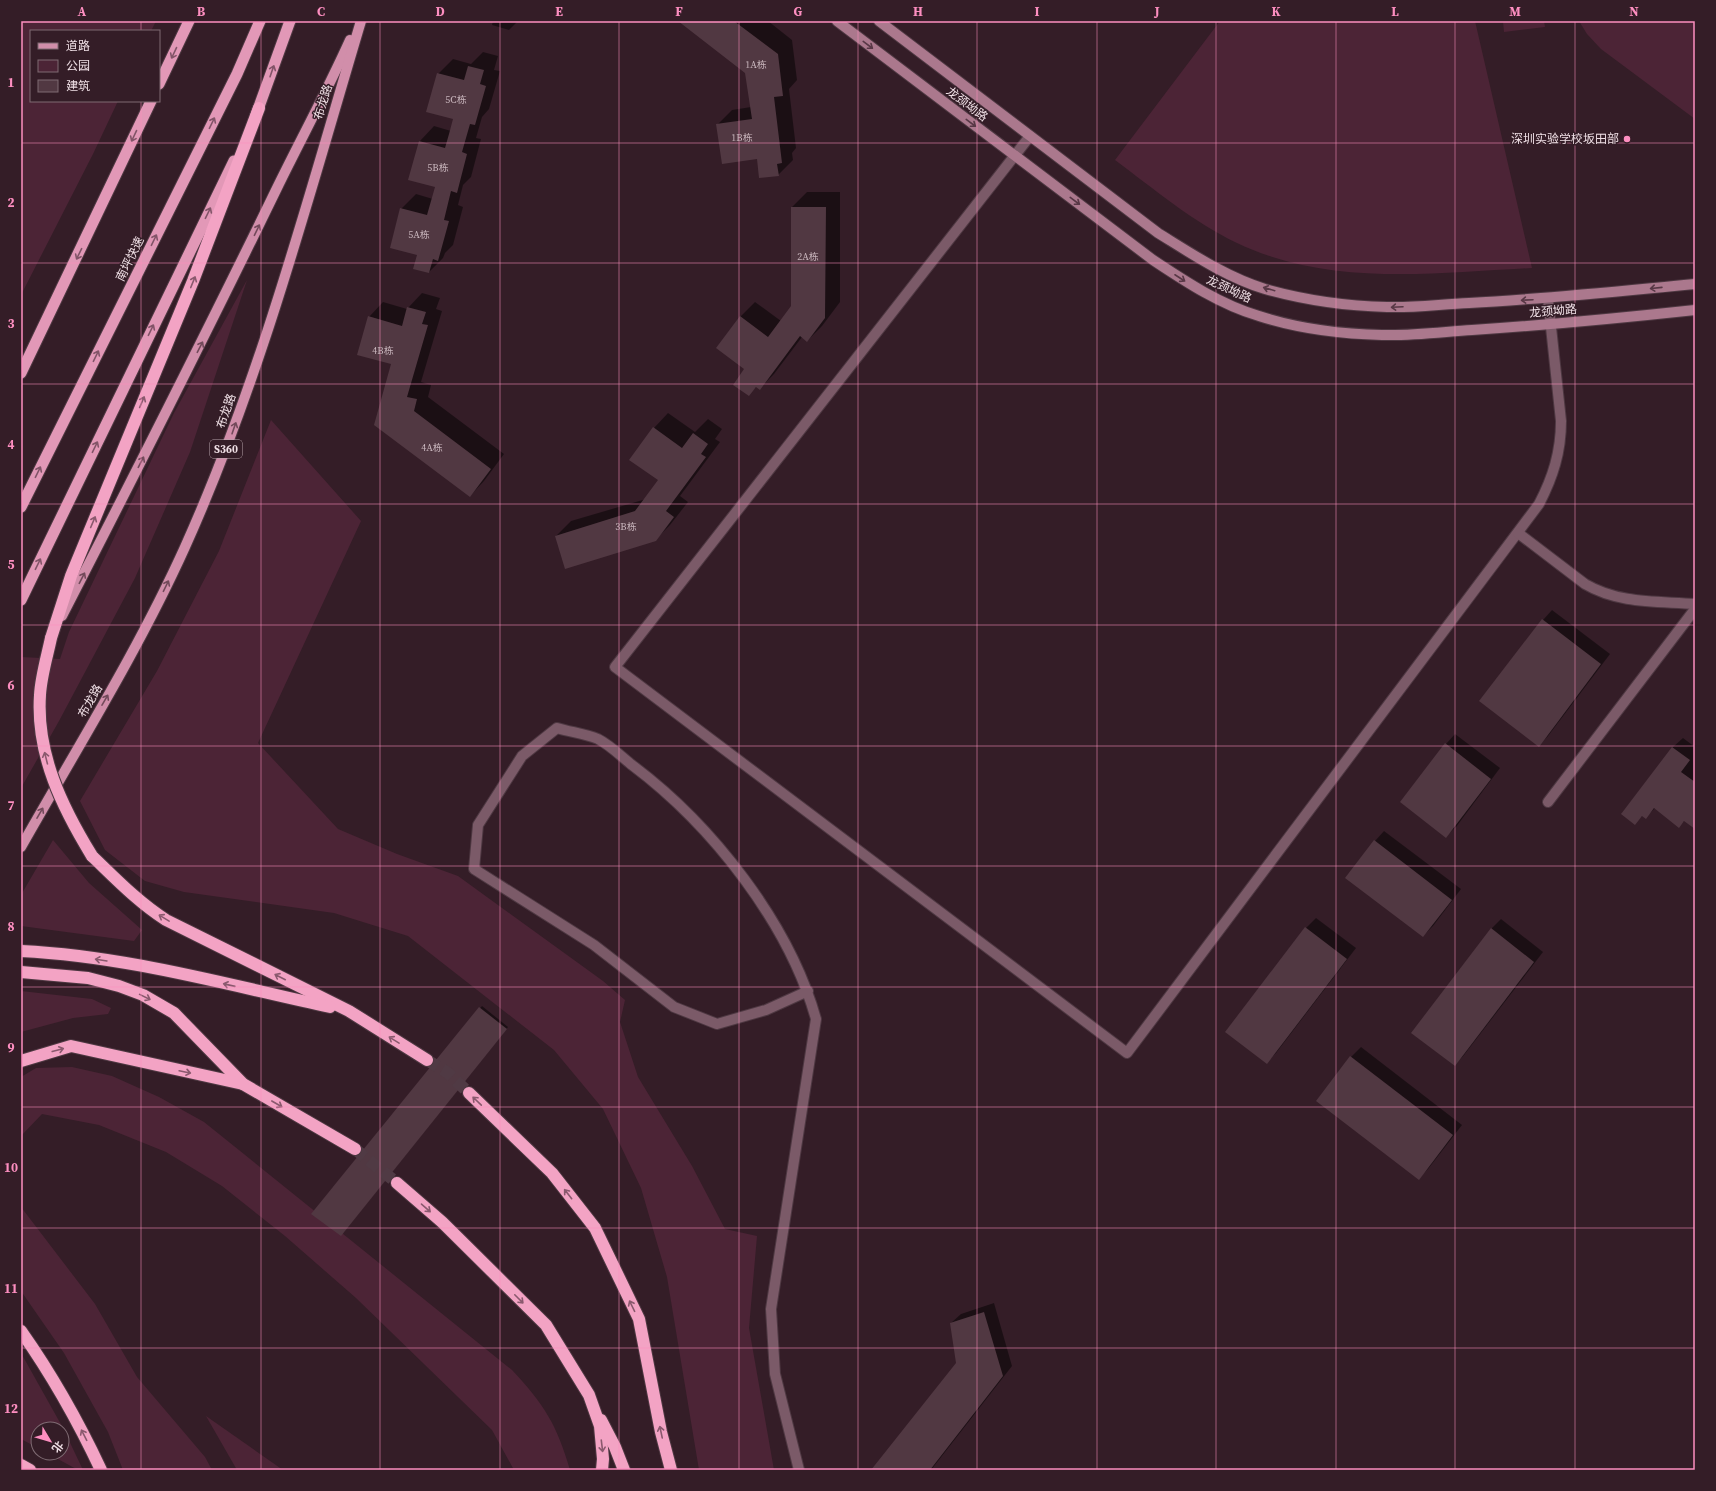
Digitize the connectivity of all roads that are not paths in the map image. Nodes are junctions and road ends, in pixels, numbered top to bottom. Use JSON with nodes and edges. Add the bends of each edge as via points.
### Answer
{"nodes":[{"id":1,"x":189,"y":21,"type":"edge"},
{"id":2,"x":260,"y":21,"type":"edge"},
{"id":3,"x":290,"y":21,"type":"edge"},
{"id":4,"x":360,"y":21,"type":"edge"},
{"id":5,"x":837,"y":21,"type":"edge"},
{"id":6,"x":879,"y":21,"type":"edge"},
{"id":7,"x":160,"y":82,"type":"edge"},
{"id":8,"x":151,"y":102,"type":"edge"},
{"id":9,"x":259,"y":108,"type":"junction"},
{"id":10,"x":1030,"y":136,"type":"junction"},
{"id":11,"x":1015,"y":156,"type":"junction"},
{"id":12,"x":1695,"y":284,"type":"edge"},
{"id":13,"x":1548,"y":299,"type":"junction"},
{"id":14,"x":1695,"y":310,"type":"edge"},
{"id":15,"x":1551,"y":325,"type":"junction"},
{"id":16,"x":21,"y":373,"type":"edge"},
{"id":17,"x":21,"y":507,"type":"edge"},
{"id":18,"x":1518,"y":533,"type":"junction"},
{"id":19,"x":21,"y":600,"type":"edge"},
{"id":20,"x":1695,"y":604,"type":"edge"},
{"id":21,"x":1695,"y":609,"type":"edge"},
{"id":22,"x":51,"y":638,"type":"junction"},
{"id":23,"x":1548,"y":802,"type":"dead end"},
{"id":24,"x":21,"y":847,"type":"edge"},
{"id":25,"x":21,"y":951,"type":"edge"},
{"id":26,"x":23,"y":972,"type":"edge"},
{"id":27,"x":808,"y":991,"type":"junction"},
{"id":28,"x":349,"y":1011,"type":"junction"},
{"id":29,"x":427,"y":1060,"type":"tunnel mouth"},
{"id":30,"x":21,"y":1061,"type":"edge"},
{"id":31,"x":243,"y":1084,"type":"junction"},
{"id":32,"x":469,"y":1094,"type":"tunnel mouth"},
{"id":33,"x":355,"y":1148,"type":"tunnel mouth"},
{"id":34,"x":397,"y":1183,"type":"tunnel mouth"},
{"id":35,"x":21,"y":1331,"type":"edge"},
{"id":36,"x":589,"y":1395,"type":"junction"},
{"id":37,"x":21,"y":1465,"type":"edge"},
{"id":38,"x":30,"y":1470,"type":"edge"},
{"id":39,"x":100,"y":1470,"type":"edge"},
{"id":40,"x":602,"y":1470,"type":"edge"},
{"id":41,"x":624,"y":1470,"type":"edge"},
{"id":42,"x":670,"y":1470,"type":"edge"},
{"id":43,"x":798,"y":1470,"type":"edge"}],
"edges":[{"from":1,"to":7,"type":"highway","one_way":true},
{"from":17,"to":2,"type":"highway","name":"南坪快速","one_way":true,"via":[[237,74]]},
{"from":9,"to":3,"type":"highway","one_way":true},
{"from":22,"to":4,"type":"main road","one_way":true,"via":[[200,345]]},
{"from":24,"to":4,"type":"main road","name":"布龙路","number":"S360","one_way":true,"via":[[139,643],[185,547],[227,448],[285,276]]},
{"from":5,"to":11,"type":"main road","name":"龙颈坳路","one_way":true},
{"from":6,"to":10,"type":"main road","name":"龙颈坳路"},
{"from":8,"to":16,"type":"highway","one_way":true},
{"from":19,"to":9,"type":"highway","one_way":true},
{"from":22,"to":9,"type":"highway","one_way":true,"via":[[71,576],[193,282]]},
{"from":10,"to":11,"type":"street"},
{"from":13,"to":10,"type":"main road","name":"龙颈坳路","one_way":true,"via":[[1388,307],[1340,304],[1297,297],[1264,288],[1224,272],[1165,237]]},
{"from":11,"to":15,"type":"main road","name":"龙颈坳路","one_way":true,"via":[[1160,265],[1218,300],[1258,316],[1335,332],[1383,335]]},
{"from":11,"to":18,"type":"street","via":[[615,667],[1127,1053]]},
{"from":12,"to":13,"type":"main road","name":"龙颈坳路","one_way":true},
{"from":13,"to":15,"type":"street"},
{"from":14,"to":15,"type":"main road","name":"龙颈坳路"},
{"from":15,"to":18,"type":"street","via":[[1561,421],[1558,456],[1554,473],[1539,504]]},
{"from":18,"to":20,"type":"street","via":[[1585,584],[1609,596]]},
{"from":21,"to":23,"type":"street"},
{"from":28,"to":22,"type":"highway","one_way":true,"bridge":true,"via":[[166,920],[128,891],[92,856],[71,822],[51,777],[41,737],[40,695]]},
{"from":28,"to":25,"type":"highway","one_way":true,"via":[[167,971],[70,955]]},
{"from":26,"to":31,"type":"highway","one_way":true,"via":[[88,978],[143,995],[174,1013]]},
{"from":27,"to":27,"type":"street","via":[[766,1010],[717,1024],[674,1007],[594,945],[474,870],[478,825],[522,756],[557,728],[599,740],[652,780],[700,825],[742,876],[778,932]]},
{"from":27,"to":43,"type":"street","via":[[816,1019],[771,1309],[775,1374]]},
{"from":29,"to":28,"type":"highway","one_way":true},
{"from":30,"to":31,"type":"highway","one_way":true,"via":[[71,1046]]},
{"from":31,"to":33,"type":"highway","one_way":true},
{"from":42,"to":32,"type":"highway","one_way":true,"via":[[639,1319],[595,1228],[552,1173]]},
{"from":34,"to":36,"type":"highway","one_way":true,"via":[[442,1222],[546,1325]]},
{"from":39,"to":35,"type":"highway","one_way":true,"via":[[58,1386]]},
{"from":36,"to":40,"type":"highway","one_way":true,"via":[[600,1426]]},
{"from":36,"to":41,"type":"highway"},
{"from":37,"to":38,"type":"highway"}]}
